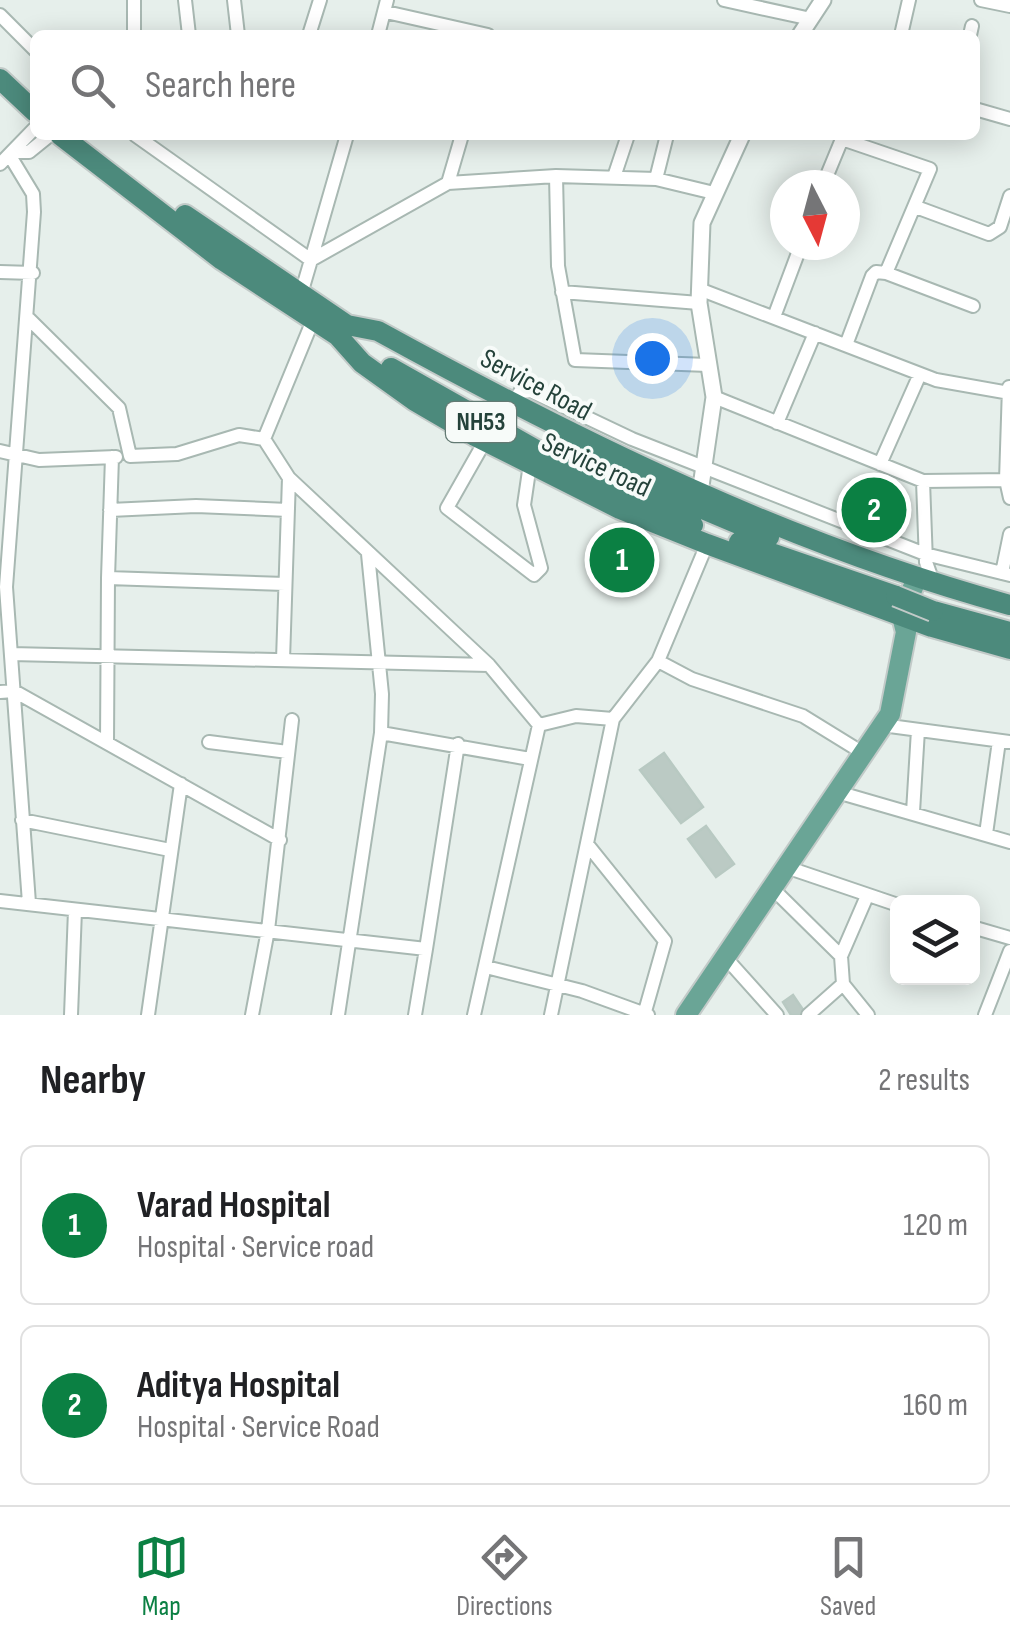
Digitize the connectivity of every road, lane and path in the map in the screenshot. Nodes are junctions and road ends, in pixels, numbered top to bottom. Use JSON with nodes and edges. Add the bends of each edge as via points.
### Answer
{"nodes":[{"id":1,"x":134,"y":0,"type":"edge"},
{"id":2,"x":186,"y":0,"type":"edge"},
{"id":3,"x":234,"y":0,"type":"edge"},
{"id":4,"x":320,"y":0,"type":"edge"},
{"id":5,"x":824,"y":0,"type":"edge"},
{"id":6,"x":909,"y":0,"type":"edge"},
{"id":7,"x":981,"y":0,"type":"edge"},
{"id":8,"x":730,"y":1,"type":"edge"},
{"id":9,"x":387,"y":6,"type":"edge"},
{"id":10,"x":1010,"y":6,"type":"edge"},
{"id":11,"x":0,"y":15,"type":"edge"},
{"id":12,"x":810,"y":19,"type":"junction"},
{"id":13,"x":134,"y":30,"type":"edge"},
{"id":14,"x":188,"y":30,"type":"edge"},
{"id":15,"x":237,"y":30,"type":"edge"},
{"id":16,"x":310,"y":30,"type":"edge"},
{"id":17,"x":380,"y":30,"type":"edge"},
{"id":18,"x":471,"y":30,"type":"edge"},
{"id":19,"x":803,"y":30,"type":"edge"},
{"id":20,"x":902,"y":30,"type":"edge"},
{"id":21,"x":30,"y":45,"type":"edge"},
{"id":22,"x":0,"y":64,"type":"edge"},
{"id":23,"x":0,"y":80,"type":"edge"},
{"id":24,"x":30,"y":91,"type":"edge"},
{"id":25,"x":30,"y":107,"type":"edge"},
{"id":26,"x":980,"y":110,"type":"edge"},
{"id":27,"x":1010,"y":119,"type":"edge"},
{"id":28,"x":30,"y":132,"type":"edge"},
{"id":29,"x":44,"y":140,"type":"edge"},
{"id":30,"x":66,"y":140,"type":"edge"},
{"id":31,"x":87,"y":140,"type":"edge"},
{"id":32,"x":142,"y":140,"type":"edge"},
{"id":33,"x":346,"y":140,"type":"edge"},
{"id":34,"x":461,"y":140,"type":"edge"},
{"id":35,"x":626,"y":140,"type":"edge"},
{"id":36,"x":666,"y":140,"type":"edge"},
{"id":37,"x":740,"y":140,"type":"edge"},
{"id":38,"x":843,"y":140,"type":"edge"},
{"id":39,"x":849,"y":140,"type":"edge"},
{"id":40,"x":6,"y":160,"type":"edge"},
{"id":41,"x":828,"y":170,"type":"edge"},
{"id":42,"x":556,"y":176,"type":"junction"},
{"id":43,"x":614,"y":177,"type":"junction"},
{"id":44,"x":656,"y":179,"type":"junction"},
{"id":45,"x":448,"y":183,"type":"junction"},
{"id":46,"x":714,"y":193,"type":"junction"},
{"id":47,"x":1010,"y":196,"type":"edge"},
{"id":48,"x":916,"y":207,"type":"junction"},
{"id":49,"x":311,"y":260,"type":"junction"},
{"id":50,"x":795,"y":260,"type":"edge"},
{"id":51,"x":0,"y":272,"type":"edge"},
{"id":52,"x":33,"y":273,"type":"junction"},
{"id":53,"x":886,"y":274,"type":"junction"},
{"id":54,"x":562,"y":292,"type":"junction"},
{"id":55,"x":300,"y":294,"type":"junction"},
{"id":56,"x":699,"y":296,"type":"junction"},
{"id":57,"x":973,"y":306,"type":"dead end"},
{"id":58,"x":774,"y":317,"type":"junction"},
{"id":59,"x":29,"y":319,"type":"junction"},
{"id":60,"x":313,"y":320,"type":"junction"},
{"id":61,"x":342,"y":330,"type":"junction"},
{"id":62,"x":815,"y":334,"type":"junction"},
{"id":63,"x":846,"y":346,"type":"junction"},
{"id":64,"x":708,"y":365,"type":"junction"},
{"id":65,"x":920,"y":374,"type":"junction"},
{"id":66,"x":1009,"y":390,"type":"edge"},
{"id":67,"x":714,"y":397,"type":"junction"},
{"id":68,"x":512,"y":405,"type":"junction"},
{"id":69,"x":778,"y":422,"type":"junction"},
{"id":70,"x":264,"y":439,"type":"junction"},
{"id":71,"x":486,"y":441,"type":"junction"},
{"id":72,"x":7,"y":454,"type":"edge"},
{"id":73,"x":130,"y":456,"type":"junction"},
{"id":74,"x":112,"y":457,"type":"junction"},
{"id":75,"x":530,"y":464,"type":"junction"},
{"id":76,"x":880,"y":464,"type":"junction"},
{"id":77,"x":706,"y":468,"type":"junction"},
{"id":78,"x":288,"y":478,"type":"junction"},
{"id":79,"x":1008,"y":480,"type":"edge"},
{"id":80,"x":924,"y":482,"type":"junction"},
{"id":81,"x":700,"y":493,"type":"junction"},
{"id":82,"x":1010,"y":498,"type":"edge"},
{"id":83,"x":110,"y":510,"type":"junction"},
{"id":84,"x":288,"y":510,"type":"junction"},
{"id":85,"x":1010,"y":534,"type":"edge"},
{"id":86,"x":707,"y":544,"type":"junction"},
{"id":87,"x":368,"y":554,"type":"junction"},
{"id":88,"x":926,"y":554,"type":"junction"},
{"id":89,"x":1006,"y":574,"type":"edge"},
{"id":90,"x":108,"y":578,"type":"junction"},
{"id":91,"x":286,"y":584,"type":"junction"},
{"id":92,"x":3,"y":587,"type":"edge"},
{"id":93,"x":917,"y":599,"type":"junction"},
{"id":94,"x":1010,"y":605,"type":"edge"},
{"id":95,"x":1010,"y":620,"type":"edge"},
{"id":96,"x":1010,"y":632,"type":"edge"},
{"id":97,"x":1010,"y":649,"type":"edge"},
{"id":98,"x":11,"y":654,"type":"junction"},
{"id":99,"x":110,"y":656,"type":"junction"},
{"id":100,"x":283,"y":660,"type":"junction"},
{"id":101,"x":658,"y":661,"type":"junction"},
{"id":102,"x":378,"y":662,"type":"junction"},
{"id":103,"x":488,"y":665,"type":"junction"},
{"id":104,"x":7,"y":691,"type":"edge"},
{"id":105,"x":613,"y":719,"type":"junction"},
{"id":106,"x":292,"y":720,"type":"dead end"},
{"id":107,"x":539,"y":725,"type":"junction"},
{"id":108,"x":882,"y":725,"type":"junction"},
{"id":109,"x":918,"y":730,"type":"junction"},
{"id":110,"x":381,"y":733,"type":"junction"},
{"id":111,"x":1005,"y":741,"type":"edge"},
{"id":112,"x":209,"y":742,"type":"dead end"},
{"id":113,"x":107,"y":743,"type":"junction"},
{"id":114,"x":458,"y":744,"type":"junction"},
{"id":115,"x":288,"y":752,"type":"junction"},
{"id":116,"x":863,"y":754,"type":"junction"},
{"id":117,"x":530,"y":759,"type":"junction"},
{"id":118,"x":181,"y":784,"type":"junction"},
{"id":119,"x":837,"y":792,"type":"junction"},
{"id":120,"x":913,"y":812,"type":"junction"},
{"id":121,"x":22,"y":820,"type":"junction"},
{"id":122,"x":986,"y":834,"type":"junction"},
{"id":123,"x":280,"y":840,"type":"junction"},
{"id":124,"x":1010,"y":842,"type":"edge"},
{"id":125,"x":588,"y":844,"type":"junction"},
{"id":126,"x":170,"y":850,"type":"junction"},
{"id":127,"x":786,"y":868,"type":"junction"},
{"id":128,"x":772,"y":888,"type":"junction"},
{"id":129,"x":867,"y":896,"type":"junction"},
{"id":130,"x":0,"y":902,"type":"edge"},
{"id":131,"x":890,"y":903,"type":"edge"},
{"id":132,"x":29,"y":904,"type":"junction"},
{"id":133,"x":75,"y":910,"type":"junction"},
{"id":134,"x":161,"y":917,"type":"junction"},
{"id":135,"x":980,"y":929,"type":"edge"},
{"id":136,"x":268,"y":930,"type":"junction"},
{"id":137,"x":1010,"y":938,"type":"edge"},
{"id":138,"x":347,"y":939,"type":"junction"},
{"id":139,"x":426,"y":950,"type":"junction"},
{"id":140,"x":1010,"y":951,"type":"edge"},
{"id":141,"x":841,"y":956,"type":"junction"},
{"id":142,"x":725,"y":957,"type":"junction"},
{"id":143,"x":486,"y":967,"type":"junction"},
{"id":144,"x":1005,"y":977,"type":"edge"},
{"id":145,"x":557,"y":984,"type":"junction"},
{"id":146,"x":844,"y":984,"type":"junction"},
{"id":147,"x":773,"y":1013,"type":"edge"},
{"id":148,"x":645,"y":1014,"type":"edge"},
{"id":149,"x":71,"y":1015,"type":"edge"},
{"id":150,"x":148,"y":1015,"type":"edge"},
{"id":151,"x":252,"y":1015,"type":"edge"},
{"id":152,"x":338,"y":1015,"type":"edge"},
{"id":153,"x":415,"y":1015,"type":"edge"},
{"id":154,"x":474,"y":1015,"type":"edge"},
{"id":155,"x":551,"y":1015,"type":"edge"},
{"id":156,"x":686,"y":1015,"type":"edge"},
{"id":157,"x":808,"y":1015,"type":"edge"},
{"id":158,"x":868,"y":1015,"type":"edge"},
{"id":159,"x":986,"y":1015,"type":"edge"}],
"edges":[{"from":1,"to":13,"type":"street"},
{"from":2,"to":14,"type":"street"},
{"from":3,"to":15,"type":"street"},
{"from":4,"to":16,"type":"street"},
{"from":5,"to":12,"type":"street"},
{"from":6,"to":20,"type":"street"},
{"from":7,"to":10,"type":"street"},
{"from":8,"to":12,"type":"street"},
{"from":9,"to":17,"type":"street"},
{"from":9,"to":18,"type":"street"},
{"from":11,"to":21,"type":"street"},
{"from":12,"to":19,"type":"street"},
{"from":22,"to":24,"type":"highway"},
{"from":23,"to":25,"type":"highway"},
{"from":26,"to":27,"type":"street"},
{"from":28,"to":40,"type":"street"},
{"from":29,"to":40,"type":"street"},
{"from":30,"to":60,"type":"highway","name":"Service road","via":[[222,260]]},
{"from":31,"to":55,"type":"highway","name":"Service Road"},
{"from":32,"to":49,"type":"street"},
{"from":33,"to":49,"type":"street"},
{"from":34,"to":45,"type":"street"},
{"from":35,"to":43,"type":"street"},
{"from":36,"to":44,"type":"street"},
{"from":37,"to":46,"type":"street"},
{"from":38,"to":41,"type":"street"},
{"from":39,"to":48,"type":"street","via":[[930,169]]},
{"from":40,"to":52,"type":"street","via":[[33,194]]},
{"from":42,"to":43,"type":"street"},
{"from":42,"to":45,"type":"street"},
{"from":42,"to":54,"type":"street"},
{"from":43,"to":44,"type":"street"},
{"from":44,"to":46,"type":"street"},
{"from":45,"to":49,"type":"street"},
{"from":46,"to":56,"type":"street","via":[[702,223]]},
{"from":47,"to":48,"type":"street","via":[[1000,227],[988,234]]},
{"from":48,"to":53,"type":"street"},
{"from":49,"to":55,"type":"street"},
{"from":50,"to":58,"type":"street"},
{"from":51,"to":52,"type":"street"},
{"from":52,"to":59,"type":"street"},
{"from":53,"to":57,"type":"street"},
{"from":53,"to":63,"type":"street","via":[[872,276]]},
{"from":54,"to":56,"type":"street"},
{"from":54,"to":64,"type":"street","via":[[574,360]]},
{"from":55,"to":61,"type":"highway","name":"Service Road"},
{"from":56,"to":58,"type":"street"},
{"from":56,"to":64,"type":"street"},
{"from":58,"to":62,"type":"street"},
{"from":59,"to":72,"type":"street"},
{"from":59,"to":73,"type":"street","via":[[119,408]]},
{"from":60,"to":61,"type":"highway","name":"Service road"},
{"from":60,"to":70,"type":"street"},
{"from":61,"to":68,"type":"highway","name":"Service Road","via":[[378,330]]},
{"from":61,"to":71,"type":"highway","name":"Service road","via":[[362,362]]},
{"from":61,"to":93,"type":"highway","number":"NH53","via":[[546,442]]},
{"from":62,"to":63,"type":"street"},
{"from":62,"to":69,"type":"street"},
{"from":63,"to":65,"type":"street"},
{"from":64,"to":67,"type":"street"},
{"from":65,"to":66,"type":"street","via":[[987,392]]},
{"from":65,"to":76,"type":"street"},
{"from":66,"to":79,"type":"street"},
{"from":67,"to":69,"type":"street"},
{"from":67,"to":77,"type":"street"},
{"from":68,"to":77,"type":"street","via":[[520,392],[531,391]]},
{"from":68,"to":81,"type":"highway","name":"Service Road"},
{"from":69,"to":76,"type":"street"},
{"from":70,"to":73,"type":"street","via":[[239,435],[177,454]]},
{"from":70,"to":78,"type":"street"},
{"from":71,"to":75,"type":"highway","name":"Service road"},
{"from":71,"to":75,"type":"street","via":[[446,508],[534,575],[540,568],[524,505]]},
{"from":72,"to":74,"type":"street","via":[[39,460]]},
{"from":72,"to":92,"type":"street"},
{"from":73,"to":74,"type":"street"},
{"from":74,"to":83,"type":"street"},
{"from":75,"to":86,"type":"highway","name":"Service road"},
{"from":76,"to":80,"type":"street"},
{"from":77,"to":81,"type":"street"},
{"from":77,"to":88,"type":"street"},
{"from":78,"to":84,"type":"street"},
{"from":78,"to":87,"type":"street"},
{"from":79,"to":80,"type":"street"},
{"from":79,"to":82,"type":"street"},
{"from":80,"to":88,"type":"street"},
{"from":81,"to":93,"type":"highway","name":"Service Road"},
{"from":83,"to":84,"type":"street"},
{"from":83,"to":90,"type":"street"},
{"from":84,"to":91,"type":"street"},
{"from":85,"to":89,"type":"street"},
{"from":86,"to":93,"type":"highway","name":"Service road"},
{"from":86,"to":101,"type":"street"},
{"from":87,"to":102,"type":"street"},
{"from":87,"to":103,"type":"street"},
{"from":88,"to":89,"type":"street"},
{"from":88,"to":93,"type":"street"},
{"from":90,"to":91,"type":"street"},
{"from":90,"to":99,"type":"street"},
{"from":91,"to":100,"type":"street"},
{"from":92,"to":98,"type":"street"},
{"from":93,"to":94,"type":"highway","name":"Service Road"},
{"from":93,"to":95,"type":"highway","number":"NH53"},
{"from":93,"to":96,"type":"highway","number":"NH53"},
{"from":93,"to":97,"type":"highway","name":"Service road"},
{"from":93,"to":108,"type":"main road"},
{"from":98,"to":99,"type":"street"},
{"from":98,"to":104,"type":"street"},
{"from":99,"to":100,"type":"street"},
{"from":99,"to":113,"type":"street"},
{"from":100,"to":102,"type":"street"},
{"from":101,"to":105,"type":"street"},
{"from":101,"to":116,"type":"street","via":[[802,716]]},
{"from":102,"to":103,"type":"street"},
{"from":102,"to":110,"type":"street"},
{"from":103,"to":107,"type":"street"},
{"from":104,"to":113,"type":"street"},
{"from":104,"to":121,"type":"street"},
{"from":105,"to":107,"type":"street","via":[[576,716]]},
{"from":105,"to":125,"type":"street"},
{"from":106,"to":115,"type":"street"},
{"from":107,"to":117,"type":"street"},
{"from":108,"to":109,"type":"street"},
{"from":108,"to":116,"type":"main road"},
{"from":109,"to":111,"type":"street"},
{"from":109,"to":120,"type":"street"},
{"from":110,"to":114,"type":"street"},
{"from":110,"to":138,"type":"street"},
{"from":111,"to":122,"type":"street"},
{"from":112,"to":115,"type":"street"},
{"from":113,"to":118,"type":"street"},
{"from":114,"to":117,"type":"street"},
{"from":114,"to":139,"type":"street"},
{"from":115,"to":123,"type":"street"},
{"from":116,"to":119,"type":"main road"},
{"from":117,"to":143,"type":"street"},
{"from":118,"to":123,"type":"street"},
{"from":118,"to":126,"type":"street"},
{"from":119,"to":120,"type":"street"},
{"from":119,"to":127,"type":"main road"},
{"from":120,"to":122,"type":"street"},
{"from":121,"to":126,"type":"street"},
{"from":121,"to":132,"type":"street"},
{"from":122,"to":124,"type":"street"},
{"from":123,"to":136,"type":"street"},
{"from":125,"to":145,"type":"street"},
{"from":125,"to":148,"type":"street","via":[[666,940]]},
{"from":126,"to":134,"type":"street"},
{"from":127,"to":128,"type":"main road"},
{"from":127,"to":129,"type":"street"},
{"from":128,"to":141,"type":"street"},
{"from":128,"to":142,"type":"main road"},
{"from":129,"to":131,"type":"street"},
{"from":129,"to":141,"type":"street"},
{"from":130,"to":132,"type":"street"},
{"from":132,"to":133,"type":"street"},
{"from":133,"to":134,"type":"street"},
{"from":133,"to":149,"type":"street"},
{"from":134,"to":136,"type":"street"},
{"from":134,"to":150,"type":"street"},
{"from":135,"to":137,"type":"street"},
{"from":136,"to":138,"type":"street"},
{"from":136,"to":151,"type":"street"},
{"from":138,"to":139,"type":"street"},
{"from":138,"to":152,"type":"street"},
{"from":139,"to":153,"type":"street"},
{"from":140,"to":144,"type":"street"},
{"from":141,"to":146,"type":"street"},
{"from":142,"to":147,"type":"street"},
{"from":142,"to":156,"type":"main road"},
{"from":143,"to":145,"type":"street"},
{"from":143,"to":154,"type":"street"},
{"from":144,"to":159,"type":"street"},
{"from":145,"to":148,"type":"street"},
{"from":145,"to":155,"type":"street"},
{"from":146,"to":157,"type":"street"},
{"from":146,"to":158,"type":"street"}]}
